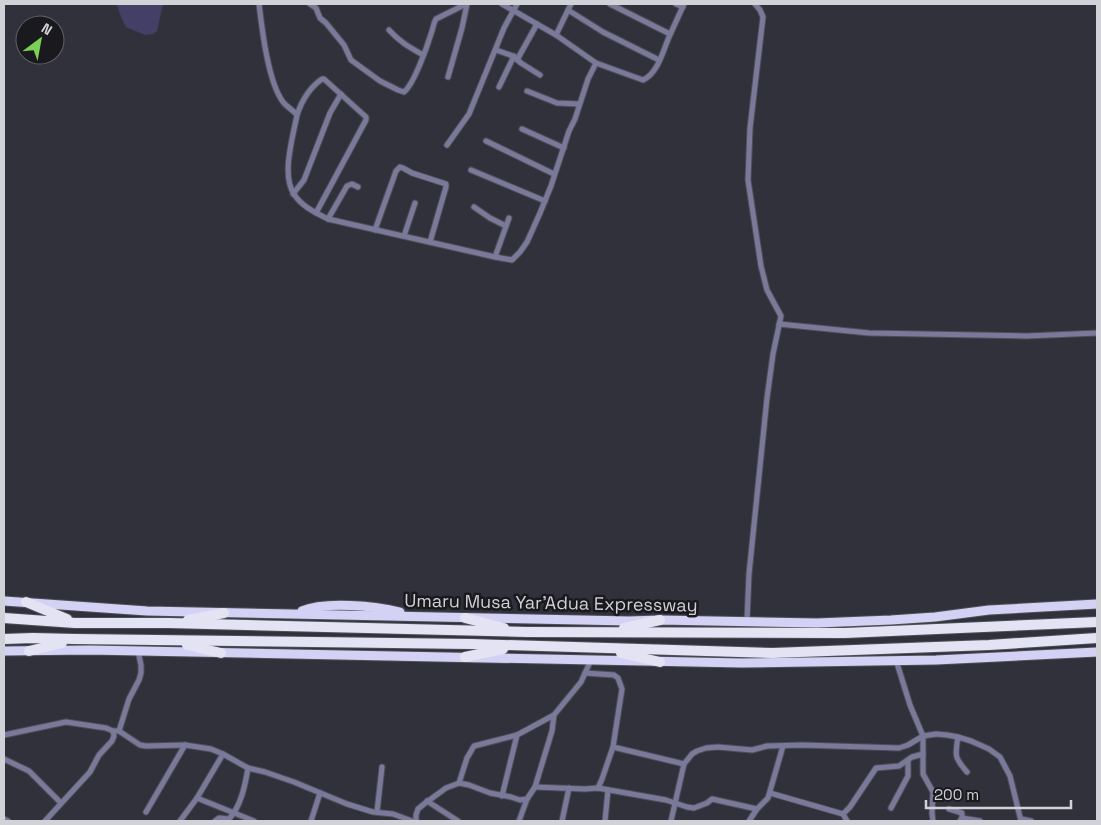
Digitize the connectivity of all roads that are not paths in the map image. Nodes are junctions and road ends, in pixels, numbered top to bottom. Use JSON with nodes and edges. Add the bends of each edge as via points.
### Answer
{"nodes":[{"id":1,"x":259,"y":4,"type":"edge"},
{"id":2,"x":310,"y":4,"type":"edge"},
{"id":3,"x":464,"y":4,"type":"edge"},
{"id":4,"x":502,"y":4,"type":"edge"},
{"id":5,"x":517,"y":4,"type":"edge"},
{"id":6,"x":571,"y":4,"type":"edge"},
{"id":7,"x":610,"y":4,"type":"edge"},
{"id":8,"x":676,"y":4,"type":"edge"},
{"id":9,"x":755,"y":4,"type":"edge"},
{"id":10,"x":683,"y":5,"type":"edge"},
{"id":11,"x":514,"y":10,"type":"junction"},
{"id":12,"x":568,"y":10,"type":"junction"},
{"id":13,"x":537,"y":24,"type":"junction"},
{"id":14,"x":389,"y":30,"type":"dead end"},
{"id":15,"x":670,"y":34,"type":"junction"},
{"id":16,"x":556,"y":35,"type":"junction"},
{"id":17,"x":496,"y":50,"type":"junction"},
{"id":18,"x":423,"y":55,"type":"junction"},
{"id":19,"x":515,"y":58,"type":"junction"},
{"id":20,"x":659,"y":60,"type":"junction"},
{"id":21,"x":596,"y":63,"type":"junction"},
{"id":22,"x":540,"y":75,"type":"dead end"},
{"id":23,"x":448,"y":76,"type":"dead end"},
{"id":24,"x":499,"y":87,"type":"dead end"},
{"id":25,"x":527,"y":91,"type":"dead end"},
{"id":26,"x":341,"y":94,"type":"junction"},
{"id":27,"x":579,"y":104,"type":"junction"},
{"id":28,"x":298,"y":115,"type":"junction"},
{"id":29,"x":522,"y":129,"type":"dead end"},
{"id":30,"x":486,"y":141,"type":"dead end"},
{"id":31,"x":447,"y":145,"type":"dead end"},
{"id":32,"x":564,"y":148,"type":"junction"},
{"id":33,"x":471,"y":170,"type":"dead end"},
{"id":34,"x":554,"y":174,"type":"junction"},
{"id":35,"x":358,"y":188,"type":"dead end"},
{"id":36,"x":293,"y":194,"type":"junction"},
{"id":37,"x":545,"y":201,"type":"junction"},
{"id":38,"x":415,"y":203,"type":"dead end"},
{"id":39,"x":474,"y":207,"type":"dead end"},
{"id":40,"x":316,"y":213,"type":"junction"},
{"id":41,"x":509,"y":218,"type":"dead end"},
{"id":42,"x":328,"y":219,"type":"junction"},
{"id":43,"x":506,"y":226,"type":"junction"},
{"id":44,"x":375,"y":230,"type":"junction"},
{"id":45,"x":404,"y":236,"type":"junction"},
{"id":46,"x":430,"y":242,"type":"junction"},
{"id":47,"x":495,"y":257,"type":"junction"},
{"id":48,"x":780,"y":324,"type":"junction"},
{"id":49,"x":1097,"y":333,"type":"edge"},
{"id":50,"x":4,"y":601,"type":"edge"},
{"id":51,"x":26,"y":602,"type":"junction"},
{"id":52,"x":1097,"y":604,"type":"edge"},
{"id":53,"x":224,"y":613,"type":"junction"},
{"id":54,"x":4,"y":618,"type":"edge"},
{"id":55,"x":466,"y":618,"type":"junction"},
{"id":56,"x":660,"y":620,"type":"junction"},
{"id":57,"x":747,"y":621,"type":"junction"},
{"id":58,"x":1097,"y":622,"type":"edge"},
{"id":59,"x":75,"y":623,"type":"junction"},
{"id":60,"x":169,"y":623,"type":"junction"},
{"id":61,"x":520,"y":632,"type":"junction"},
{"id":62,"x":606,"y":633,"type":"junction"},
{"id":63,"x":1097,"y":638,"type":"edge"},
{"id":64,"x":4,"y":639,"type":"edge"},
{"id":65,"x":74,"y":639,"type":"junction"},
{"id":66,"x":166,"y":640,"type":"junction"},
{"id":67,"x":521,"y":646,"type":"junction"},
{"id":68,"x":598,"y":648,"type":"junction"},
{"id":69,"x":4,"y":651,"type":"edge"},
{"id":70,"x":29,"y":651,"type":"junction"},
{"id":71,"x":138,"y":651,"type":"junction"},
{"id":72,"x":1097,"y":652,"type":"edge"},
{"id":73,"x":221,"y":653,"type":"junction"},
{"id":74,"x":465,"y":658,"type":"junction"},
{"id":75,"x":591,"y":660,"type":"junction"},
{"id":76,"x":896,"y":660,"type":"junction"},
{"id":77,"x":660,"y":662,"type":"junction"},
{"id":78,"x":585,"y":673,"type":"junction"},
{"id":79,"x":554,"y":715,"type":"junction"},
{"id":80,"x":113,"y":731,"type":"junction"},
{"id":81,"x":119,"y":731,"type":"junction"},
{"id":82,"x":4,"y":735,"type":"edge"},
{"id":83,"x":517,"y":735,"type":"junction"},
{"id":84,"x":923,"y":736,"type":"junction"},
{"id":85,"x":958,"y":738,"type":"junction"},
{"id":86,"x":185,"y":745,"type":"junction"},
{"id":87,"x":783,"y":746,"type":"junction"},
{"id":88,"x":613,"y":747,"type":"junction"},
{"id":89,"x":223,"y":754,"type":"junction"},
{"id":90,"x":923,"y":754,"type":"junction"},
{"id":91,"x":4,"y":759,"type":"edge"},
{"id":92,"x":908,"y":761,"type":"junction"},
{"id":93,"x":684,"y":764,"type":"junction"},
{"id":94,"x":382,"y":767,"type":"dead end"},
{"id":95,"x":248,"y":768,"type":"junction"},
{"id":96,"x":967,"y":772,"type":"dead end"},
{"id":97,"x":459,"y":783,"type":"junction"},
{"id":98,"x":535,"y":787,"type":"junction"},
{"id":99,"x":569,"y":788,"type":"junction"},
{"id":100,"x":598,"y":788,"type":"junction"},
{"id":101,"x":608,"y":790,"type":"junction"},
{"id":102,"x":320,"y":793,"type":"junction"},
{"id":103,"x":770,"y":794,"type":"junction"},
{"id":104,"x":502,"y":796,"type":"junction"},
{"id":105,"x":197,"y":798,"type":"junction"},
{"id":106,"x":527,"y":799,"type":"junction"},
{"id":107,"x":427,"y":801,"type":"junction"},
{"id":108,"x":62,"y":803,"type":"junction"},
{"id":109,"x":675,"y":803,"type":"junction"},
{"id":110,"x":891,"y":808,"type":"dead end"},
{"id":111,"x":757,"y":809,"type":"junction"},
{"id":112,"x":949,"y":809,"type":"dead end"},
{"id":113,"x":146,"y":812,"type":"dead end"},
{"id":114,"x":377,"y":812,"type":"junction"},
{"id":115,"x":234,"y":813,"type":"junction"},
{"id":116,"x":843,"y":814,"type":"junction"},
{"id":117,"x":4,"y":818,"type":"edge"},
{"id":118,"x":961,"y":820,"type":"edge"},
{"id":119,"x":1020,"y":820,"type":"edge"},
{"id":120,"x":8,"y":821,"type":"edge"},
{"id":121,"x":45,"y":821,"type":"edge"},
{"id":122,"x":180,"y":821,"type":"edge"},
{"id":123,"x":215,"y":821,"type":"edge"},
{"id":124,"x":254,"y":821,"type":"edge"},
{"id":125,"x":311,"y":821,"type":"edge"},
{"id":126,"x":414,"y":821,"type":"edge"},
{"id":127,"x":458,"y":821,"type":"edge"},
{"id":128,"x":518,"y":821,"type":"edge"},
{"id":129,"x":562,"y":821,"type":"edge"},
{"id":130,"x":605,"y":821,"type":"edge"},
{"id":131,"x":671,"y":821,"type":"edge"},
{"id":132,"x":749,"y":821,"type":"edge"},
{"id":133,"x":847,"y":821,"type":"edge"},
{"id":134,"x":933,"y":821,"type":"edge"},
{"id":135,"x":980,"y":821,"type":"edge"},
{"id":136,"x":1031,"y":821,"type":"edge"}],
"edges":[{"from":1,"to":28,"type":"street","via":[[273,81],[282,101]]},
{"from":2,"to":18,"type":"street","via":[[344,45],[351,60],[398,90],[404,92],[408,89]]},
{"from":3,"to":18,"type":"street","via":[[436,19]]},
{"from":3,"to":23,"type":"street","via":[[462,28]]},
{"from":4,"to":11,"type":"street"},
{"from":5,"to":11,"type":"street"},
{"from":6,"to":12,"type":"street"},
{"from":7,"to":15,"type":"street"},
{"from":8,"to":10,"type":"street"},
{"from":9,"to":48,"type":"street","via":[[763,17],[750,128],[748,180],[761,266],[767,290],[781,316]]},
{"from":10,"to":15,"type":"street"},
{"from":11,"to":13,"type":"street"},
{"from":11,"to":17,"type":"street"},
{"from":12,"to":16,"type":"street"},
{"from":12,"to":20,"type":"street"},
{"from":13,"to":16,"type":"street"},
{"from":13,"to":19,"type":"street"},
{"from":14,"to":18,"type":"street","via":[[398,40]]},
{"from":15,"to":20,"type":"street"},
{"from":16,"to":21,"type":"street"},
{"from":17,"to":19,"type":"street"},
{"from":17,"to":31,"type":"street","via":[[469,114]]},
{"from":19,"to":22,"type":"street"},
{"from":19,"to":24,"type":"street"},
{"from":20,"to":21,"type":"street","via":[[648,78],[643,80]]},
{"from":21,"to":27,"type":"street"},
{"from":25,"to":27,"type":"street","via":[[557,102]]},
{"from":26,"to":28,"type":"street","via":[[322,79],[310,90]]},
{"from":26,"to":36,"type":"street","via":[[330,112],[304,180]]},
{"from":26,"to":40,"type":"street","via":[[366,116],[366,120]]},
{"from":27,"to":32,"type":"street"},
{"from":28,"to":36,"type":"street","via":[[287,171]]},
{"from":29,"to":32,"type":"street"},
{"from":30,"to":34,"type":"street"},
{"from":32,"to":34,"type":"street"},
{"from":33,"to":37,"type":"street"},
{"from":34,"to":37,"type":"street"},
{"from":35,"to":42,"type":"street","via":[[352,184],[347,186]]},
{"from":36,"to":40,"type":"street"},
{"from":37,"to":47,"type":"street","via":[[520,252],[512,260]]},
{"from":38,"to":45,"type":"street"},
{"from":39,"to":43,"type":"street"},
{"from":40,"to":42,"type":"street"},
{"from":41,"to":43,"type":"street"},
{"from":42,"to":44,"type":"street"},
{"from":43,"to":47,"type":"street"},
{"from":44,"to":45,"type":"street"},
{"from":44,"to":46,"type":"street","via":[[400,167],[446,184]]},
{"from":45,"to":46,"type":"street"},
{"from":46,"to":47,"type":"street"},
{"from":48,"to":49,"type":"street","via":[[898,333],[1027,336]]},
{"from":48,"to":57,"type":"street","via":[[766,414]]},
{"from":50,"to":51,"type":"highway","name":"Umaru Musa Yar'Adua Expressway"},
{"from":51,"to":53,"type":"highway","name":"Umaru Musa Yar'Adua Expressway"},
{"from":51,"to":59,"type":"highway"},
{"from":52,"to":57,"type":"highway","name":"Umaru Musa Yar'Adua Expressway","via":[[892,620]]},
{"from":53,"to":55,"type":"highway","name":"Umaru Musa Yar'Adua Expressway"},
{"from":53,"to":60,"type":"highway"},
{"from":54,"to":59,"type":"highway","name":"Umaru Musa Yar'Adua Expressway"},
{"from":55,"to":56,"type":"highway","name":"Umaru Musa Yar'Adua Expressway"},
{"from":55,"to":61,"type":"highway"},
{"from":56,"to":57,"type":"highway","name":"Umaru Musa Yar'Adua Expressway"},
{"from":56,"to":62,"type":"highway"},
{"from":58,"to":62,"type":"highway","name":"Umaru Musa Yar'Adua Expressway","via":[[845,633]]},
{"from":59,"to":60,"type":"highway","name":"Umaru Musa Yar'Adua Expressway"},
{"from":60,"to":61,"type":"highway","name":"Umaru Musa Yar'Adua Expressway"},
{"from":61,"to":62,"type":"highway","name":"Umaru Musa Yar'Adua Expressway"},
{"from":63,"to":68,"type":"highway","via":[[773,653]]},
{"from":64,"to":65,"type":"highway"},
{"from":65,"to":66,"type":"highway"},
{"from":65,"to":70,"type":"highway"},
{"from":66,"to":67,"type":"highway"},
{"from":66,"to":73,"type":"highway"},
{"from":67,"to":68,"type":"highway"},
{"from":67,"to":74,"type":"highway"},
{"from":68,"to":77,"type":"highway"},
{"from":69,"to":70,"type":"highway"},
{"from":70,"to":71,"type":"highway"},
{"from":71,"to":73,"type":"highway"},
{"from":71,"to":81,"type":"street","via":[[142,672]]},
{"from":72,"to":76,"type":"highway"},
{"from":73,"to":74,"type":"highway"},
{"from":74,"to":75,"type":"highway"},
{"from":75,"to":77,"type":"highway"},
{"from":75,"to":78,"type":"street"},
{"from":76,"to":77,"type":"highway"},
{"from":76,"to":84,"type":"street"},
{"from":78,"to":79,"type":"street"},
{"from":78,"to":88,"type":"street","via":[[614,675],[621,683]]},
{"from":79,"to":83,"type":"street"},
{"from":79,"to":98,"type":"street"},
{"from":80,"to":81,"type":"street"},
{"from":80,"to":82,"type":"street","via":[[66,722]]},
{"from":80,"to":108,"type":"street","via":[[112,741]]},
{"from":81,"to":86,"type":"street","via":[[140,745]]},
{"from":83,"to":97,"type":"street","via":[[474,746]]},
{"from":83,"to":104,"type":"street"},
{"from":84,"to":85,"type":"street","via":[[936,734]]},
{"from":84,"to":87,"type":"street","via":[[899,748]]},
{"from":84,"to":90,"type":"street"},
{"from":85,"to":96,"type":"street","via":[[956,757]]},
{"from":85,"to":119,"type":"street","via":[[989,749],[1000,758],[1010,776]]},
{"from":86,"to":89,"type":"street"},
{"from":86,"to":113,"type":"street"},
{"from":87,"to":93,"type":"street","via":[[752,750],[706,748],[692,754]]},
{"from":87,"to":103,"type":"street"},
{"from":88,"to":93,"type":"street"},
{"from":88,"to":100,"type":"street"},
{"from":89,"to":95,"type":"street"},
{"from":89,"to":105,"type":"street"},
{"from":90,"to":92,"type":"street"},
{"from":90,"to":134,"type":"street","via":[[923,774],[933,792]]},
{"from":91,"to":108,"type":"street","via":[[29,771]]},
{"from":92,"to":110,"type":"street","via":[[908,776]]},
{"from":92,"to":116,"type":"street","via":[[899,766],[876,768]]},
{"from":93,"to":109,"type":"street"},
{"from":94,"to":114,"type":"street"},
{"from":95,"to":102,"type":"street"},
{"from":95,"to":115,"type":"street","via":[[244,791]]},
{"from":97,"to":104,"type":"street"},
{"from":97,"to":107,"type":"street"},
{"from":98,"to":99,"type":"street"},
{"from":98,"to":106,"type":"street"},
{"from":99,"to":100,"type":"street"},
{"from":99,"to":129,"type":"street"},
{"from":100,"to":101,"type":"street"},
{"from":101,"to":109,"type":"street"},
{"from":101,"to":130,"type":"street"},
{"from":102,"to":114,"type":"street"},
{"from":102,"to":125,"type":"street"},
{"from":103,"to":111,"type":"street"},
{"from":103,"to":116,"type":"street"},
{"from":104,"to":106,"type":"street"},
{"from":105,"to":115,"type":"street"},
{"from":105,"to":122,"type":"street"},
{"from":106,"to":128,"type":"street"},
{"from":107,"to":126,"type":"street","via":[[418,809]]},
{"from":107,"to":127,"type":"street"},
{"from":108,"to":121,"type":"street"},
{"from":109,"to":111,"type":"street","via":[[694,808],[712,799]]},
{"from":109,"to":131,"type":"street"},
{"from":111,"to":132,"type":"street"},
{"from":112,"to":118,"type":"street","via":[[962,813]]},
{"from":114,"to":126,"type":"street"},
{"from":115,"to":123,"type":"street","via":[[229,819]]},
{"from":115,"to":124,"type":"street"},
{"from":116,"to":133,"type":"street"},
{"from":117,"to":120,"type":"street"},
{"from":118,"to":135,"type":"street"},
{"from":119,"to":136,"type":"street"}]}
